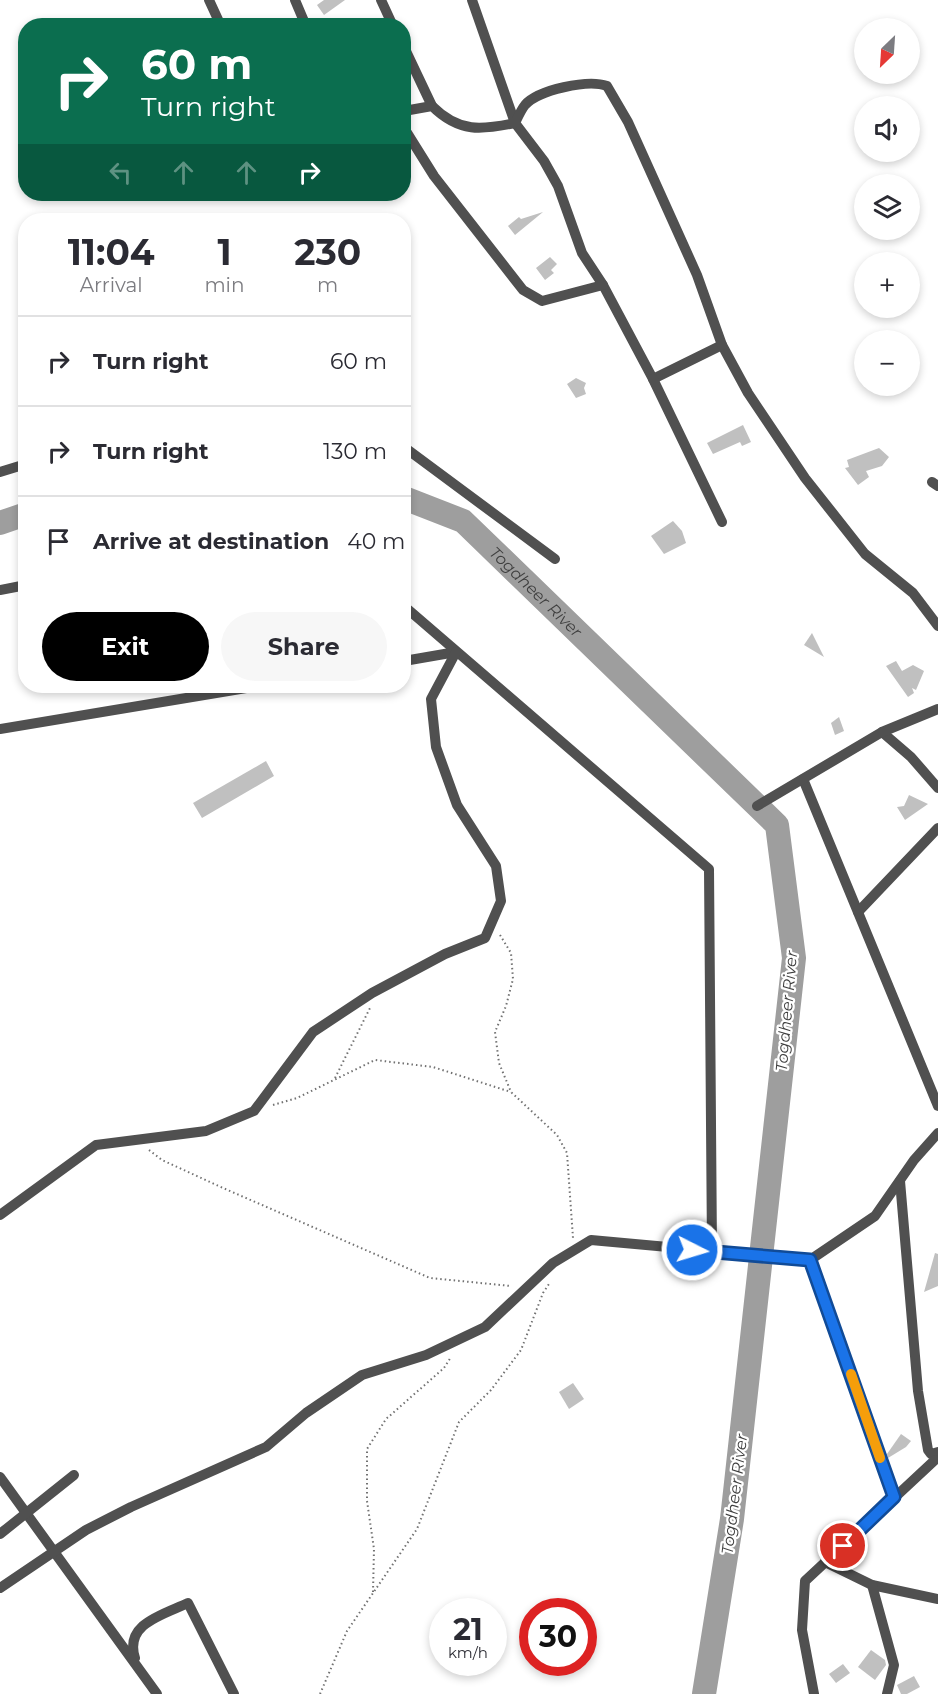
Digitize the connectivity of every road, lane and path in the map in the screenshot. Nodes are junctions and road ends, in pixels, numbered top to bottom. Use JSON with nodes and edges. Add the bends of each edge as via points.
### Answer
{"nodes":[{"id":1,"x":209,"y":0,"type":"edge"},
{"id":2,"x":295,"y":0,"type":"edge"},
{"id":3,"x":381,"y":0,"type":"edge"},
{"id":4,"x":472,"y":0,"type":"edge"},
{"id":5,"x":217,"y":18,"type":"edge"},
{"id":6,"x":303,"y":18,"type":"edge"},
{"id":7,"x":389,"y":18,"type":"edge"},
{"id":8,"x":411,"y":62,"type":"edge"},
{"id":9,"x":432,"y":106,"type":"junction"},
{"id":10,"x":411,"y":110,"type":"edge"},
{"id":11,"x":515,"y":123,"type":"junction"},
{"id":12,"x":411,"y":139,"type":"edge"},
{"id":13,"x":603,"y":285,"type":"junction"},
{"id":14,"x":722,"y":345,"type":"junction"},
{"id":15,"x":653,"y":379,"type":"junction"},
{"id":16,"x":411,"y":452,"type":"edge"},
{"id":17,"x":18,"y":466,"type":"edge"},
{"id":18,"x":0,"y":472,"type":"edge"},
{"id":19,"x":722,"y":522,"type":"dead end"},
{"id":20,"x":555,"y":559,"type":"dead end"},
{"id":21,"x":18,"y":587,"type":"edge"},
{"id":22,"x":0,"y":590,"type":"edge"},
{"id":23,"x":411,"y":612,"type":"edge"},
{"id":24,"x":938,"y":626,"type":"edge"},
{"id":25,"x":456,"y":652,"type":"junction"},
{"id":26,"x":411,"y":660,"type":"edge"},
{"id":27,"x":216,"y":693,"type":"edge"},
{"id":28,"x":938,"y":709,"type":"edge"},
{"id":29,"x":0,"y":729,"type":"edge"},
{"id":30,"x":882,"y":732,"type":"junction"},
{"id":31,"x":803,"y":778,"type":"junction"},
{"id":32,"x":938,"y":788,"type":"edge"},
{"id":33,"x":758,"y":806,"type":"dead end"},
{"id":34,"x":938,"y":828,"type":"edge"},
{"id":35,"x":858,"y":912,"type":"junction"},
{"id":36,"x":492,"y":922,"type":"junction"},
{"id":37,"x":381,"y":988,"type":"junction"},
{"id":38,"x":336,"y":1078,"type":"junction"},
{"id":39,"x":511,"y":1092,"type":"junction"},
{"id":40,"x":938,"y":1106,"type":"edge"},
{"id":41,"x":254,"y":1111,"type":"junction"},
{"id":42,"x":938,"y":1133,"type":"edge"},
{"id":43,"x":137,"y":1140,"type":"junction"},
{"id":44,"x":900,"y":1180,"type":"junction"},
{"id":45,"x":0,"y":1215,"type":"edge"},
{"id":46,"x":574,"y":1249,"type":"junction"},
{"id":47,"x":712,"y":1251,"type":"junction"},
{"id":48,"x":810,"y":1260,"type":"junction"},
{"id":49,"x":549,"y":1284,"type":"dead end"},
{"id":50,"x":525,"y":1288,"type":"junction"},
{"id":51,"x":464,"y":1337,"type":"junction"},
{"id":52,"x":935,"y":1457,"type":"edge"},
{"id":53,"x":74,"y":1475,"type":"dead end"},
{"id":54,"x":0,"y":1477,"type":"edge"},
{"id":55,"x":894,"y":1497,"type":"junction"},
{"id":56,"x":26,"y":1513,"type":"junction"},
{"id":57,"x":0,"y":1534,"type":"edge"},
{"id":58,"x":55,"y":1553,"type":"junction"},
{"id":59,"x":825,"y":1562,"type":"junction"},
{"id":60,"x":872,"y":1585,"type":"junction"},
{"id":61,"x":0,"y":1588,"type":"edge"},
{"id":62,"x":373,"y":1592,"type":"junction"},
{"id":63,"x":938,"y":1599,"type":"edge"},
{"id":64,"x":157,"y":1694,"type":"edge"},
{"id":65,"x":163,"y":1694,"type":"edge"},
{"id":66,"x":234,"y":1694,"type":"edge"},
{"id":67,"x":320,"y":1694,"type":"edge"},
{"id":68,"x":814,"y":1694,"type":"edge"},
{"id":69,"x":887,"y":1694,"type":"edge"}],
"edges":[{"from":1,"to":5,"type":"street"},
{"from":2,"to":6,"type":"street"},
{"from":3,"to":7,"type":"street"},
{"from":4,"to":11,"type":"street"},
{"from":8,"to":9,"type":"street"},
{"from":9,"to":10,"type":"street"},
{"from":9,"to":11,"type":"street","via":[[442,117],[482,130]]},
{"from":11,"to":13,"type":"street","via":[[558,186],[582,253]]},
{"from":11,"to":14,"type":"street","via":[[524,106],[534,98],[590,81],[607,86],[628,122],[682,242]]},
{"from":12,"to":13,"type":"street","via":[[434,176],[524,290],[542,301]]},
{"from":13,"to":15,"type":"street"},
{"from":14,"to":15,"type":"street"},
{"from":14,"to":24,"type":"street","via":[[748,393],[805,478],[865,554],[913,593]]},
{"from":15,"to":19,"type":"street"},
{"from":16,"to":20,"type":"street"},
{"from":17,"to":18,"type":"street"},
{"from":21,"to":22,"type":"street"},
{"from":23,"to":25,"type":"street"},
{"from":25,"to":26,"type":"street"},
{"from":25,"to":36,"type":"street","via":[[431,699],[436,747],[457,805],[496,866],[501,901]]},
{"from":25,"to":47,"type":"street","via":[[709,869]]},
{"from":27,"to":29,"type":"street"},
{"from":28,"to":30,"type":"street"},
{"from":30,"to":31,"type":"street"},
{"from":30,"to":32,"type":"street"},
{"from":31,"to":33,"type":"street"},
{"from":31,"to":35,"type":"street"},
{"from":34,"to":35,"type":"street"},
{"from":35,"to":40,"type":"street"},
{"from":36,"to":37,"type":"street","via":[[485,938]]},
{"from":36,"to":39,"type":"path","via":[[511,953],[513,979],[495,1032],[498,1063]]},
{"from":37,"to":38,"type":"path"},
{"from":37,"to":41,"type":"street","via":[[313,1032]]},
{"from":38,"to":39,"type":"path","via":[[375,1060],[433,1067]]},
{"from":38,"to":41,"type":"path","via":[[297,1098]]},
{"from":39,"to":46,"type":"path","via":[[557,1135],[567,1153]]},
{"from":41,"to":43,"type":"street","via":[[206,1131]]},
{"from":42,"to":44,"type":"street"},
{"from":43,"to":45,"type":"street","via":[[96,1145]]},
{"from":43,"to":50,"type":"path","via":[[162,1160],[430,1278]]},
{"from":44,"to":48,"type":"street","via":[[875,1216]]},
{"from":44,"to":52,"type":"street","via":[[918,1391]]},
{"from":46,"to":47,"type":"street","via":[[591,1240]]},
{"from":46,"to":50,"type":"street"},
{"from":47,"to":48,"type":"street"},
{"from":48,"to":55,"type":"street"},
{"from":49,"to":62,"type":"path","via":[[521,1350],[491,1390],[459,1422],[417,1529]]},
{"from":50,"to":51,"type":"street","via":[[485,1327]]},
{"from":51,"to":58,"type":"street","via":[[426,1355],[362,1375],[306,1413],[266,1447],[131,1507],[86,1530]]},
{"from":51,"to":62,"type":"path","via":[[444,1368],[386,1419],[367,1449]]},
{"from":52,"to":55,"type":"street"},
{"from":53,"to":56,"type":"street"},
{"from":54,"to":56,"type":"street"},
{"from":55,"to":59,"type":"street"},
{"from":56,"to":57,"type":"street"},
{"from":56,"to":58,"type":"street"},
{"from":58,"to":61,"type":"street"},
{"from":58,"to":64,"type":"street"},
{"from":59,"to":60,"type":"street"},
{"from":59,"to":68,"type":"street","via":[[805,1581],[802,1630]]},
{"from":60,"to":63,"type":"street"},
{"from":60,"to":69,"type":"street","via":[[894,1665]]},
{"from":62,"to":67,"type":"path","via":[[347,1631]]},
{"from":65,"to":66,"type":"street","via":[[136,1661],[131,1647],[135,1632],[144,1623],[188,1603]]}]}
